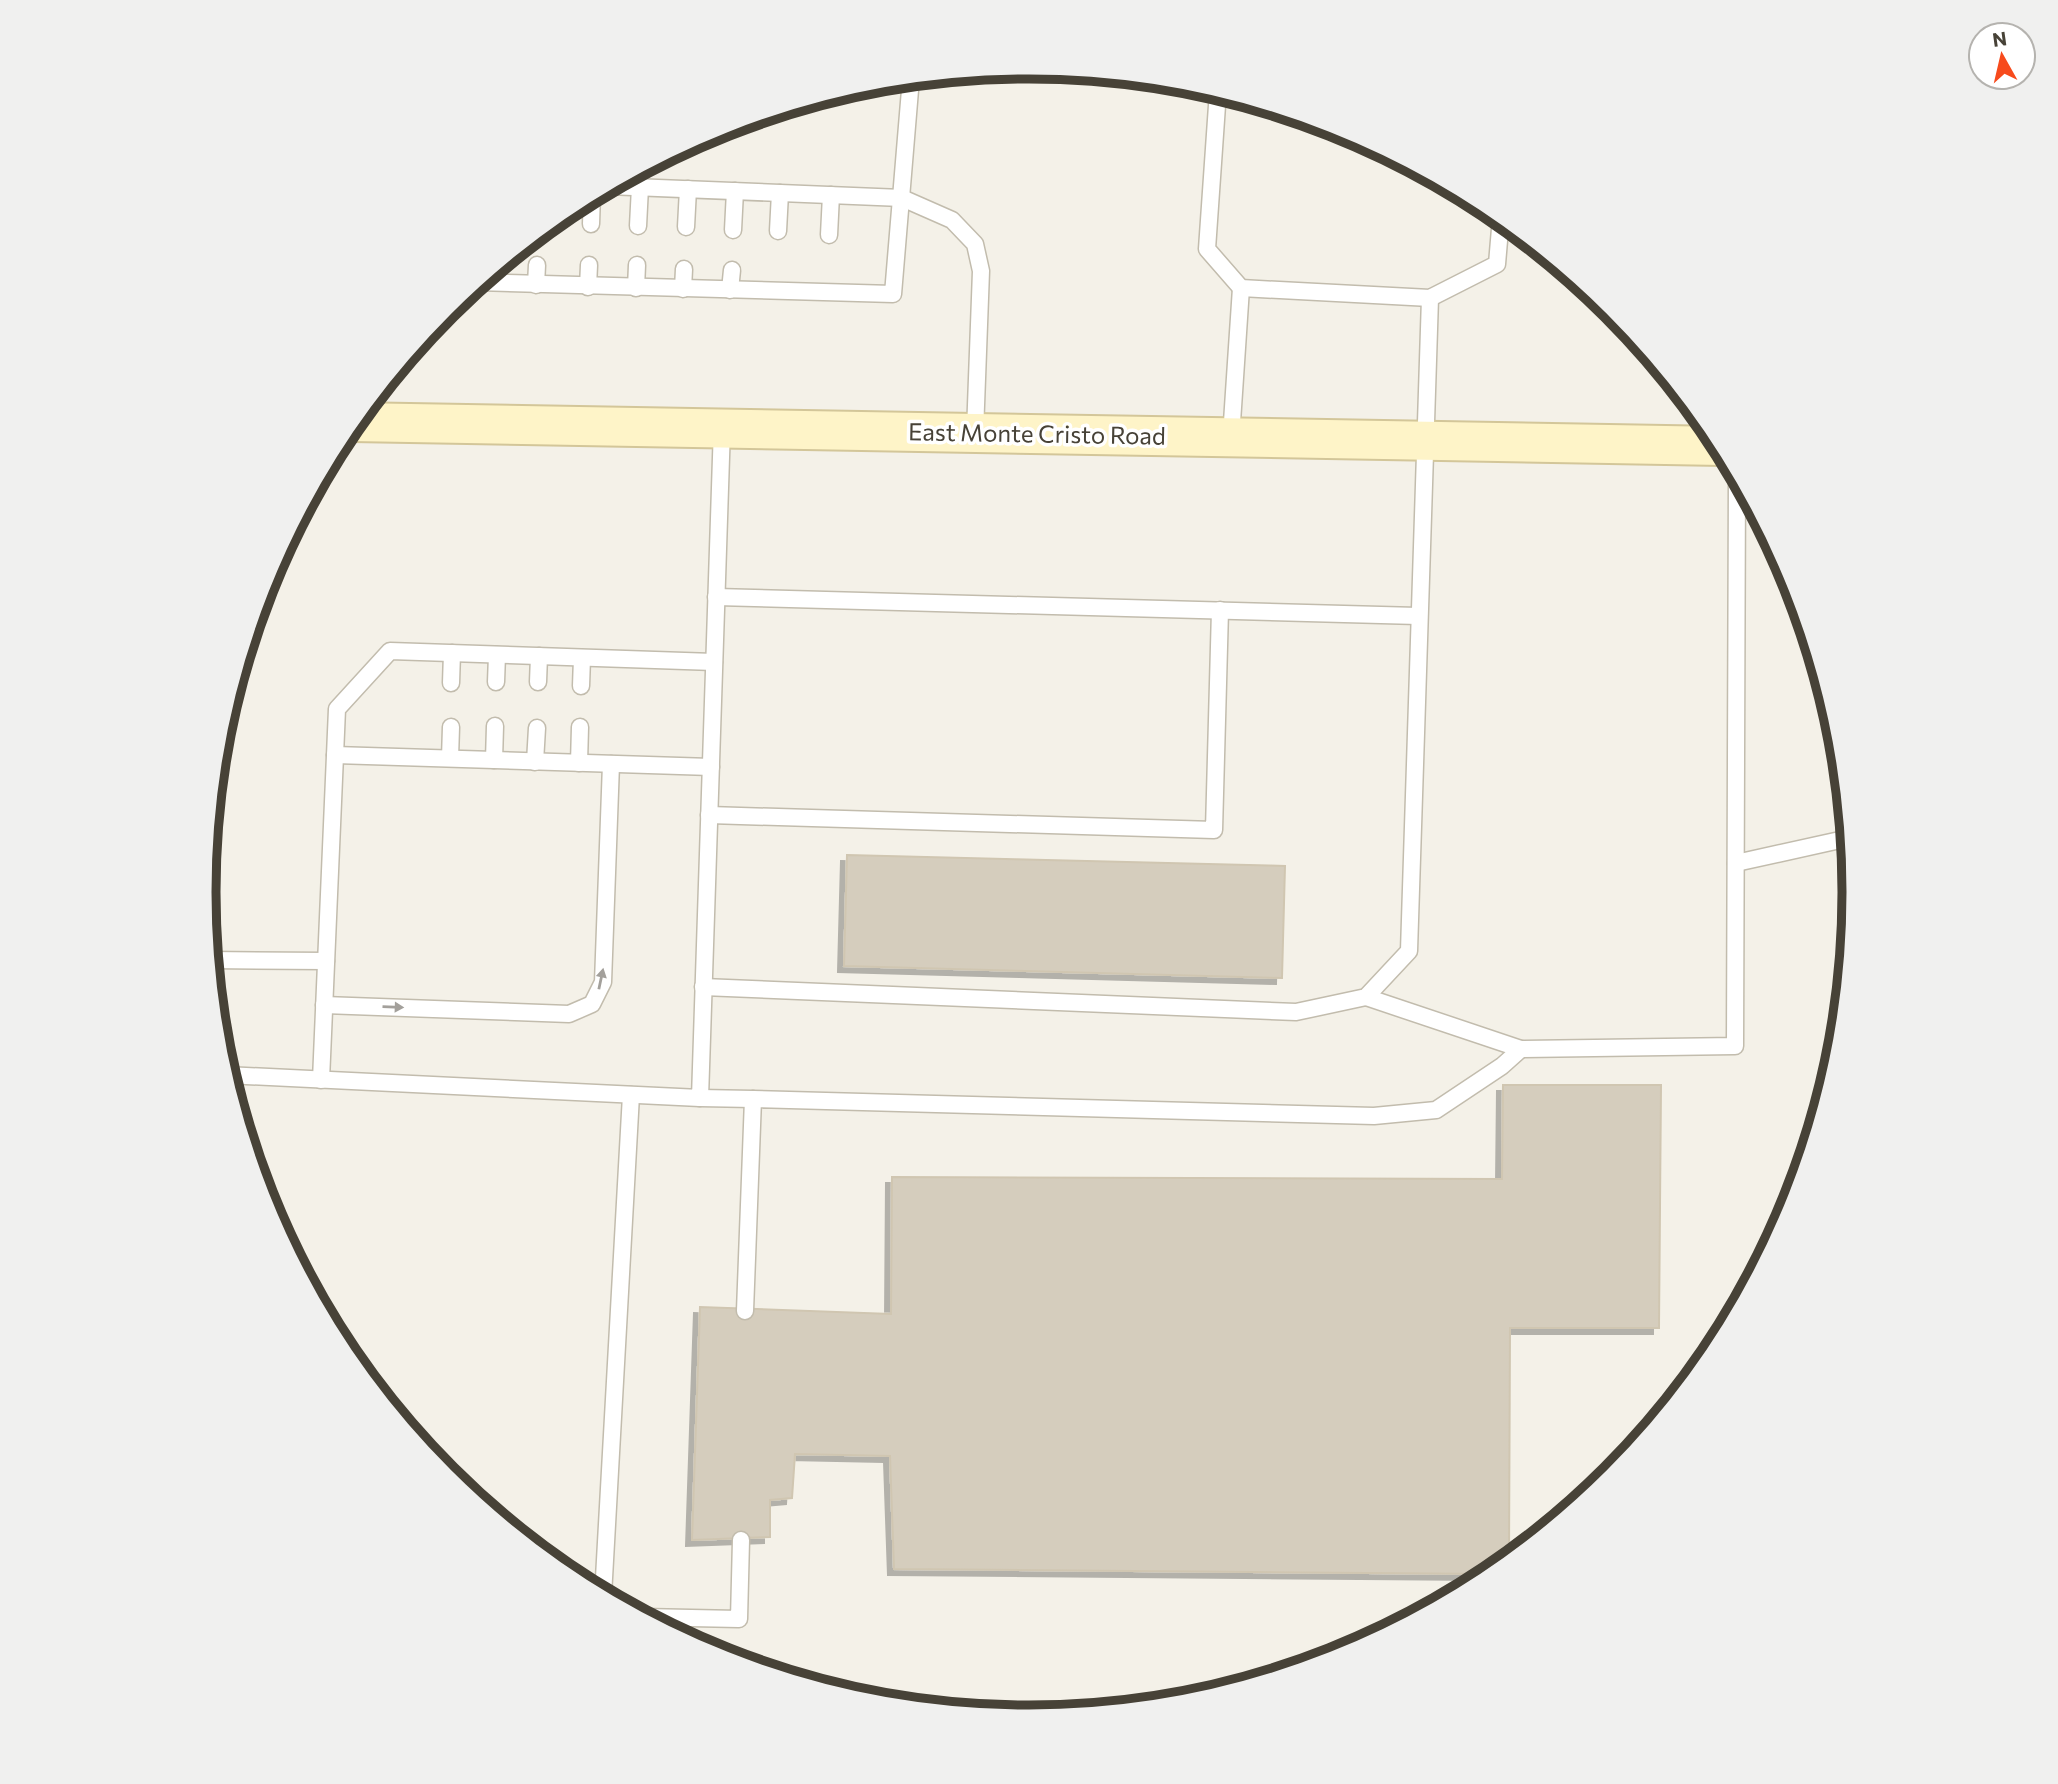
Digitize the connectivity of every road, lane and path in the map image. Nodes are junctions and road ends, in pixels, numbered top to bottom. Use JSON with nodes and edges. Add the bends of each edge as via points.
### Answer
{"nodes":[{"id":1,"x":910,"y":88,"type":"edge"},
{"id":2,"x":1217,"y":101,"type":"edge"},
{"id":3,"x":625,"y":187,"type":"edge"},
{"id":4,"x":640,"y":187,"type":"junction"},
{"id":5,"x":688,"y":189,"type":"junction"},
{"id":6,"x":735,"y":191,"type":"junction"},
{"id":7,"x":780,"y":192,"type":"junction"},
{"id":8,"x":831,"y":195,"type":"junction"},
{"id":9,"x":902,"y":198,"type":"junction"},
{"id":10,"x":592,"y":207,"type":"edge"},
{"id":11,"x":591,"y":224,"type":"dead end"},
{"id":12,"x":638,"y":226,"type":"dead end"},
{"id":13,"x":686,"y":227,"type":"dead end"},
{"id":14,"x":733,"y":230,"type":"dead end"},
{"id":15,"x":1500,"y":230,"type":"edge"},
{"id":16,"x":778,"y":231,"type":"dead end"},
{"id":17,"x":829,"y":235,"type":"dead end"},
{"id":18,"x":537,"y":265,"type":"dead end"},
{"id":19,"x":589,"y":265,"type":"dead end"},
{"id":20,"x":637,"y":265,"type":"dead end"},
{"id":21,"x":684,"y":269,"type":"dead end"},
{"id":22,"x":732,"y":270,"type":"dead end"},
{"id":23,"x":776,"y":273,"type":"dead end"},
{"id":24,"x":827,"y":275,"type":"dead end"},
{"id":25,"x":491,"y":283,"type":"edge"},
{"id":26,"x":536,"y":285,"type":"junction"},
{"id":27,"x":587,"y":287,"type":"junction"},
{"id":28,"x":636,"y":288,"type":"junction"},
{"id":29,"x":1241,"y":288,"type":"junction"},
{"id":30,"x":683,"y":289,"type":"junction"},
{"id":31,"x":730,"y":290,"type":"junction"},
{"id":32,"x":775,"y":291,"type":"junction"},
{"id":33,"x":826,"y":292,"type":"junction"},
{"id":34,"x":1430,"y":298,"type":"junction"},
{"id":35,"x":366,"y":422,"type":"edge"},
{"id":36,"x":722,"y":427,"type":"junction"},
{"id":37,"x":975,"y":432,"type":"junction"},
{"id":38,"x":1231,"y":437,"type":"junction"},
{"id":39,"x":1423,"y":440,"type":"junction"},
{"id":40,"x":1709,"y":446,"type":"edge"},
{"id":41,"x":1737,"y":492,"type":"edge"},
{"id":42,"x":716,"y":597,"type":"junction"},
{"id":43,"x":1220,"y":610,"type":"junction"},
{"id":44,"x":1418,"y":616,"type":"junction"},
{"id":45,"x":452,"y":653,"type":"junction"},
{"id":46,"x":497,"y":655,"type":"junction"},
{"id":47,"x":540,"y":656,"type":"junction"},
{"id":48,"x":582,"y":658,"type":"junction"},
{"id":49,"x":714,"y":662,"type":"junction"},
{"id":50,"x":451,"y":682,"type":"dead end"},
{"id":51,"x":496,"y":682,"type":"dead end"},
{"id":52,"x":538,"y":682,"type":"dead end"},
{"id":53,"x":581,"y":686,"type":"dead end"},
{"id":54,"x":495,"y":726,"type":"dead end"},
{"id":55,"x":451,"y":727,"type":"dead end"},
{"id":56,"x":580,"y":727,"type":"dead end"},
{"id":57,"x":537,"y":728,"type":"dead end"},
{"id":58,"x":335,"y":755,"type":"junction"},
{"id":59,"x":450,"y":758,"type":"junction"},
{"id":60,"x":494,"y":760,"type":"junction"},
{"id":61,"x":535,"y":762,"type":"junction"},
{"id":62,"x":579,"y":763,"type":"junction"},
{"id":63,"x":611,"y":764,"type":"junction"},
{"id":64,"x":711,"y":767,"type":"junction"},
{"id":65,"x":709,"y":815,"type":"junction"},
{"id":66,"x":1841,"y":840,"type":"edge"},
{"id":67,"x":1736,"y":863,"type":"junction"},
{"id":68,"x":219,"y":960,"type":"edge"},
{"id":69,"x":326,"y":961,"type":"junction"},
{"id":70,"x":703,"y":987,"type":"junction"},
{"id":71,"x":1366,"y":997,"type":"junction"},
{"id":72,"x":324,"y":1005,"type":"junction"},
{"id":73,"x":1521,"y":1049,"type":"junction"},
{"id":74,"x":237,"y":1076,"type":"edge"},
{"id":75,"x":321,"y":1080,"type":"junction"},
{"id":76,"x":631,"y":1095,"type":"junction"},
{"id":77,"x":700,"y":1098,"type":"junction"},
{"id":78,"x":753,"y":1099,"type":"junction"},
{"id":79,"x":745,"y":1311,"type":"dead end"},
{"id":80,"x":741,"y":1539,"type":"dead end"},
{"id":81,"x":604,"y":1585,"type":"edge"},
{"id":82,"x":662,"y":1617,"type":"edge"}],
"edges":[{"from":1,"to":9,"type":"lane"},
{"from":2,"to":29,"type":"lane","via":[[1207,249]]},
{"from":3,"to":4,"type":"lane"},
{"from":4,"to":5,"type":"lane"},
{"from":4,"to":12,"type":"lane"},
{"from":5,"to":6,"type":"lane"},
{"from":5,"to":13,"type":"lane"},
{"from":6,"to":7,"type":"lane"},
{"from":6,"to":14,"type":"lane"},
{"from":7,"to":8,"type":"lane"},
{"from":7,"to":16,"type":"lane"},
{"from":8,"to":9,"type":"lane"},
{"from":8,"to":17,"type":"lane"},
{"from":9,"to":33,"type":"lane","via":[[893,293]]},
{"from":9,"to":37,"type":"lane","via":[[952,219],[975,244],[981,271]]},
{"from":10,"to":11,"type":"lane"},
{"from":15,"to":34,"type":"lane","via":[[1497,264]]},
{"from":18,"to":26,"type":"lane"},
{"from":19,"to":27,"type":"lane"},
{"from":20,"to":28,"type":"lane"},
{"from":21,"to":30,"type":"lane"},
{"from":22,"to":31,"type":"lane"},
{"from":23,"to":32,"type":"lane"},
{"from":24,"to":33,"type":"lane"},
{"from":25,"to":26,"type":"lane"},
{"from":26,"to":27,"type":"lane"},
{"from":27,"to":28,"type":"lane"},
{"from":28,"to":30,"type":"lane"},
{"from":29,"to":34,"type":"lane"},
{"from":29,"to":38,"type":"lane"},
{"from":30,"to":31,"type":"lane"},
{"from":31,"to":32,"type":"lane"},
{"from":32,"to":33,"type":"lane"},
{"from":34,"to":39,"type":"lane"},
{"from":35,"to":36,"type":"main road","name":"East Monte Cristo Road"},
{"from":36,"to":37,"type":"main road","name":"East Monte Cristo Road"},
{"from":36,"to":42,"type":"lane"},
{"from":37,"to":38,"type":"main road","name":"East Monte Cristo Road"},
{"from":38,"to":39,"type":"main road","name":"East Monte Cristo Road"},
{"from":39,"to":40,"type":"main road","name":"East Monte Cristo Road"},
{"from":39,"to":44,"type":"lane"},
{"from":41,"to":67,"type":"lane"},
{"from":42,"to":43,"type":"lane"},
{"from":42,"to":49,"type":"lane"},
{"from":43,"to":44,"type":"lane"},
{"from":43,"to":65,"type":"lane","via":[[1214,830]]},
{"from":44,"to":71,"type":"lane","via":[[1409,951]]},
{"from":45,"to":46,"type":"lane"},
{"from":45,"to":50,"type":"lane"},
{"from":45,"to":58,"type":"lane","via":[[390,651],[337,709]]},
{"from":46,"to":47,"type":"lane"},
{"from":46,"to":51,"type":"lane"},
{"from":47,"to":48,"type":"lane"},
{"from":47,"to":52,"type":"lane"},
{"from":48,"to":49,"type":"lane"},
{"from":48,"to":53,"type":"lane"},
{"from":49,"to":64,"type":"lane"},
{"from":54,"to":60,"type":"lane"},
{"from":55,"to":59,"type":"lane"},
{"from":56,"to":62,"type":"lane"},
{"from":57,"to":61,"type":"lane"},
{"from":58,"to":59,"type":"lane"},
{"from":58,"to":69,"type":"lane"},
{"from":59,"to":60,"type":"lane"},
{"from":60,"to":61,"type":"lane"},
{"from":61,"to":62,"type":"lane"},
{"from":62,"to":63,"type":"lane"},
{"from":63,"to":64,"type":"lane"},
{"from":72,"to":63,"type":"lane","one_way":true,"via":[[569,1014],[592,1004],[603,982]]},
{"from":64,"to":65,"type":"lane"},
{"from":65,"to":70,"type":"lane"},
{"from":66,"to":67,"type":"lane"},
{"from":67,"to":73,"type":"lane","via":[[1735,1046]]},
{"from":68,"to":69,"type":"lane"},
{"from":69,"to":72,"type":"lane"},
{"from":70,"to":71,"type":"lane","via":[[1296,1012]]},
{"from":70,"to":77,"type":"lane"},
{"from":71,"to":73,"type":"lane"},
{"from":72,"to":75,"type":"lane"},
{"from":73,"to":78,"type":"lane","via":[[1436,1110],[1374,1116]]},
{"from":74,"to":75,"type":"lane"},
{"from":75,"to":76,"type":"lane"},
{"from":76,"to":77,"type":"lane"},
{"from":76,"to":81,"type":"lane"},
{"from":77,"to":78,"type":"lane"},
{"from":78,"to":79,"type":"lane"},
{"from":80,"to":82,"type":"lane","via":[[739,1619]]}]}
